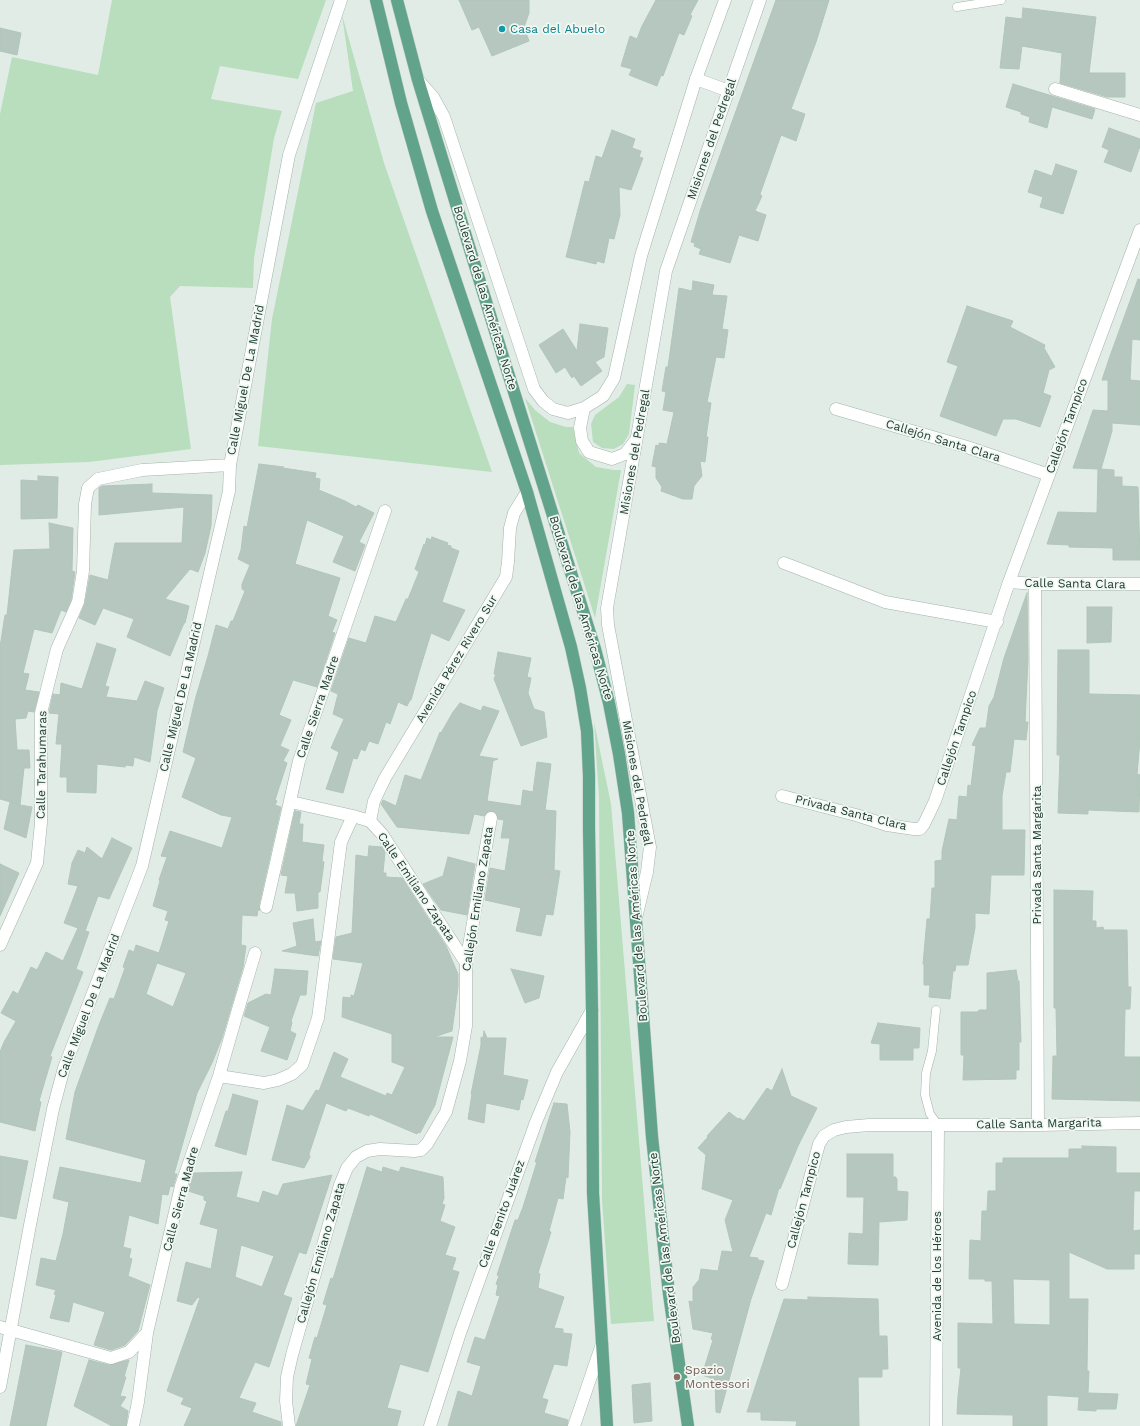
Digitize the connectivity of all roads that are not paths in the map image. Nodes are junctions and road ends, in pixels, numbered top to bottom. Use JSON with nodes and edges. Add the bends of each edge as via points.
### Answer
{"nodes":[{"id":1,"x":341,"y":0,"type":"edge"},
{"id":2,"x":376,"y":0,"type":"edge"},
{"id":3,"x":397,"y":0,"type":"edge"},
{"id":4,"x":725,"y":0,"type":"edge"},
{"id":5,"x":760,"y":0,"type":"edge"},
{"id":6,"x":1001,"y":0,"type":"edge"},
{"id":7,"x":957,"y":7,"type":"dead end"},
{"id":8,"x":696,"y":79,"type":"junction"},
{"id":9,"x":418,"y":80,"type":"junction"},
{"id":10,"x":1055,"y":89,"type":"dead end"},
{"id":11,"x":728,"y":91,"type":"junction"},
{"id":12,"x":1140,"y":115,"type":"edge"},
{"id":13,"x":1140,"y":230,"type":"edge"},
{"id":14,"x":584,"y":408,"type":"junction"},
{"id":15,"x":836,"y":409,"type":"dead end"},
{"id":16,"x":637,"y":439,"type":"junction"},
{"id":17,"x":230,"y":465,"type":"junction"},
{"id":18,"x":1049,"y":475,"type":"junction"},
{"id":19,"x":528,"y":492,"type":"junction"},
{"id":20,"x":385,"y":511,"type":"dead end"},
{"id":21,"x":784,"y":563,"type":"dead end"},
{"id":22,"x":1010,"y":582,"type":"junction"},
{"id":23,"x":1036,"y":584,"type":"junction"},
{"id":24,"x":1140,"y":584,"type":"edge"},
{"id":25,"x":996,"y":622,"type":"junction"},
{"id":26,"x":782,"y":796,"type":"dead end"},
{"id":27,"x":291,"y":802,"type":"junction"},
{"id":28,"x":353,"y":816,"type":"junction"},
{"id":29,"x":490,"y":818,"type":"dead end"},
{"id":30,"x":370,"y":821,"type":"junction"},
{"id":31,"x":920,"y":829,"type":"joint"},
{"id":32,"x":266,"y":907,"type":"dead end"},
{"id":33,"x":636,"y":915,"type":"junction"},
{"id":34,"x":0,"y":945,"type":"edge"},
{"id":35,"x":256,"y":953,"type":"dead end"},
{"id":36,"x":466,"y":963,"type":"junction"},
{"id":37,"x":592,"y":1010,"type":"junction"},
{"id":38,"x":936,"y":1010,"type":"dead end"},
{"id":39,"x":219,"y":1076,"type":"junction"},
{"id":40,"x":1140,"y":1122,"type":"edge"},
{"id":41,"x":938,"y":1125,"type":"junction"},
{"id":42,"x":1038,"y":1125,"type":"junction"},
{"id":43,"x":782,"y":1284,"type":"dead end"},
{"id":44,"x":6,"y":1329,"type":"edge"},
{"id":45,"x":147,"y":1334,"type":"junction"},
{"id":46,"x":602,"y":1343,"type":"junction"},
{"id":47,"x":0,"y":1387,"type":"edge"},
{"id":48,"x":133,"y":1426,"type":"edge"},
{"id":49,"x":289,"y":1426,"type":"edge"},
{"id":50,"x":430,"y":1426,"type":"edge"},
{"id":51,"x":574,"y":1426,"type":"edge"},
{"id":52,"x":607,"y":1426,"type":"edge"},
{"id":53,"x":688,"y":1426,"type":"edge"},
{"id":54,"x":936,"y":1426,"type":"edge"}],
"edges":[{"from":1,"to":17,"type":"street","name":"Calle Miguel De La Madrid","via":[[288,155]]},
{"from":2,"to":19,"type":"main road","name":"Boulevard de las Américas Norte","via":[[401,103],[432,211]]},
{"from":3,"to":9,"type":"main road","name":"Boulevard de las Américas Norte"},
{"from":4,"to":8,"type":"street"},
{"from":5,"to":11,"type":"street","name":"Misiones del Pedregal"},
{"from":6,"to":7,"type":"lane"},
{"from":8,"to":11,"type":"street"},
{"from":8,"to":14,"type":"street","via":[[641,256],[614,378],[603,396]]},
{"from":9,"to":14,"type":"street","via":[[433,97],[444,116],[534,389],[553,409],[568,413]]},
{"from":9,"to":33,"type":"main road","name":"Boulevard de las Américas Norte","via":[[595,649],[619,754],[628,813]]},
{"from":10,"to":12,"type":"street"},
{"from":11,"to":16,"type":"street","name":"Misiones del Pedregal","via":[[666,271]]},
{"from":13,"to":18,"type":"street","name":"Callejón Tampico"},
{"from":14,"to":16,"type":"street","via":[[580,428],[582,441],[589,452],[612,459],[625,454]]},
{"from":15,"to":18,"type":"street","name":"Callejón Santa Clara","via":[[967,447]]},
{"from":16,"to":33,"type":"street","name":"Misiones del Pedregal","via":[[607,608],[608,625],[650,847],[647,872]]},
{"from":17,"to":34,"type":"street","name":"Calle Tarahumaras","via":[[142,470],[98,479],[88,488],[84,504],[83,571],[78,602],[57,649],[40,712],[42,823],[36,863]]},
{"from":17,"to":44,"type":"street","name":"Calle Miguel De La Madrid","via":[[229,492],[142,866],[64,1068]]},
{"from":18,"to":22,"type":"street","name":"Callejón Tampico"},
{"from":19,"to":30,"type":"street","name":"Avenida Pérez Rivero Sur","via":[[514,513],[510,528],[506,577],[385,778],[374,801]]},
{"from":19,"to":37,"type":"main road","name":"Boulevard de las Américas Norte","via":[[571,647],[587,732]]},
{"from":20,"to":27,"type":"street","name":"Calle Sierra Madre","via":[[299,761]]},
{"from":21,"to":25,"type":"street","via":[[885,602]]},
{"from":22,"to":23,"type":"street","name":"Calle Santa Clara"},
{"from":22,"to":25,"type":"street","name":"Callejón Tampico"},
{"from":23,"to":24,"type":"street","name":"Calle Santa Clara"},
{"from":23,"to":42,"type":"street","name":"Privada Santa Margarita"},
{"from":25,"to":31,"type":"street","name":"Callejón Tampico","via":[[935,801]]},
{"from":26,"to":31,"type":"street","name":"Privada Santa Clara","via":[[856,814],[887,825]]},
{"from":27,"to":28,"type":"street","name":"Calle Emiliano Zapata"},
{"from":27,"to":32,"type":"street","name":"Calle Sierra Madre"},
{"from":28,"to":30,"type":"street","name":"Calle Emiliano Zapata"},
{"from":28,"to":39,"type":"street","via":[[341,842],[318,1018],[302,1065],[292,1074],[264,1083]]},
{"from":29,"to":36,"type":"street","name":"Callejón Emiliano Zapata"},
{"from":30,"to":36,"type":"street","name":"Calle Emiliano Zapata","via":[[382,834]]},
{"from":33,"to":53,"type":"main road","name":"Boulevard de las Américas Norte","via":[[652,1136],[669,1294]]},
{"from":35,"to":39,"type":"street","name":"Calle Sierra Madre"},
{"from":36,"to":49,"type":"street","name":"Callejón Emiliano Zapata","via":[[466,1026],[460,1061],[446,1112],[421,1150],[367,1151],[356,1157],[347,1168],[340,1185],[289,1370],[286,1401]]},
{"from":37,"to":46,"type":"main road","name":"Boulevard de las Américas Norte","via":[[593,1193]]},
{"from":37,"to":50,"type":"street","name":"Calle Benito Juárez","via":[[557,1072],[536,1122],[460,1333]]},
{"from":38,"to":41,"type":"lane","via":[[925,1094],[930,1114]]},
{"from":39,"to":45,"type":"street","name":"Calle Sierra Madre","via":[[181,1186]]},
{"from":40,"to":42,"type":"street","name":"Calle Santa Margarita"},
{"from":41,"to":42,"type":"street","name":"Calle Santa Margarita"},
{"from":41,"to":43,"type":"street","name":"Callejón Tampico","via":[[846,1127],[824,1136],[819,1144]]},
{"from":41,"to":54,"type":"street","name":"Avenida de los Héroes"},
{"from":44,"to":45,"type":"street","via":[[111,1358],[129,1352]]},
{"from":44,"to":47,"type":"street","name":"Calle Miguel De La Madrid"},
{"from":45,"to":48,"type":"street","name":"Calle Sierra Madre"},
{"from":46,"to":51,"type":"street"},
{"from":46,"to":52,"type":"main road","name":"Boulevard de las Américas Norte"}]}
